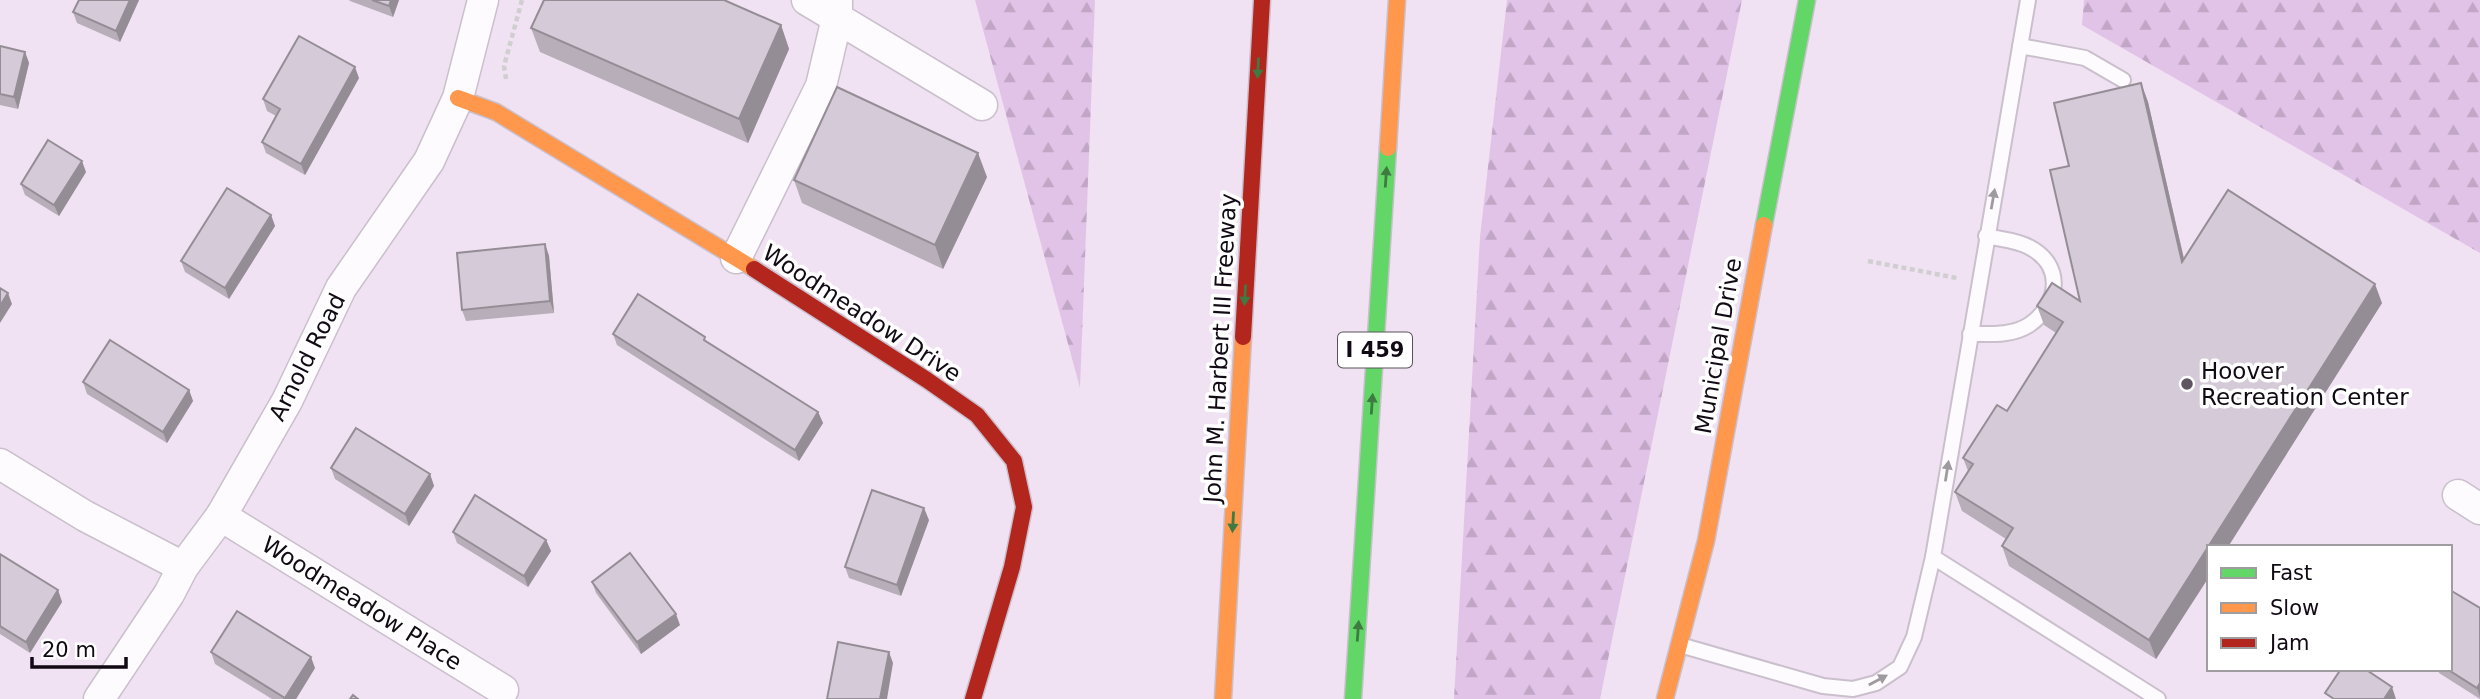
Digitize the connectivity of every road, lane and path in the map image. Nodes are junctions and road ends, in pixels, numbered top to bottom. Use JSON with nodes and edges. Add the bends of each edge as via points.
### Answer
{"nodes":[{"id":1,"x":484,"y":0,"type":"edge"},
{"id":2,"x":807,"y":0,"type":"edge"},
{"id":3,"x":1262,"y":0,"type":"edge"},
{"id":4,"x":1397,"y":0,"type":"edge"},
{"id":5,"x":1807,"y":0,"type":"edge"},
{"id":6,"x":2028,"y":0,"type":"edge"},
{"id":7,"x":837,"y":9,"type":"edge"},
{"id":8,"x":2020,"y":46,"type":"junction"},
{"id":9,"x":2123,"y":80,"type":"dead end"},
{"id":10,"x":458,"y":98,"type":"junction"},
{"id":11,"x":982,"y":105,"type":"dead end"},
{"id":12,"x":1986,"y":236,"type":"junction"},
{"id":13,"x":736,"y":258,"type":"junction"},
{"id":14,"x":1868,"y":261,"type":"dead end"},
{"id":15,"x":1978,"y":282,"type":"junction"},
{"id":16,"x":1970,"y":334,"type":"junction"},
{"id":17,"x":0,"y":464,"type":"edge"},
{"id":18,"x":221,"y":516,"type":"junction"},
{"id":19,"x":1933,"y":557,"type":"junction"},
{"id":20,"x":183,"y":567,"type":"junction"},
{"id":21,"x":1680,"y":645,"type":"junction"},
{"id":22,"x":503,"y":690,"type":"dead end"},
{"id":23,"x":99,"y":699,"type":"edge"},
{"id":24,"x":973,"y":699,"type":"edge"},
{"id":25,"x":1223,"y":699,"type":"edge"},
{"id":26,"x":1353,"y":699,"type":"edge"},
{"id":27,"x":1665,"y":699,"type":"edge"},
{"id":28,"x":2158,"y":699,"type":"edge"}],
"edges":[{"from":1,"to":10,"type":"street","name":"Arnold Road"},
{"from":2,"to":7,"type":"street"},
{"from":3,"to":25,"type":"main road","name":"John M. Harbert III Freeway","one_way":true},
{"from":26,"to":4,"type":"main road","number":"I 459","one_way":true},
{"from":5,"to":21,"type":"main road","name":"Municipal Drive","via":[[1706,541]]},
{"from":6,"to":8,"type":"lane"},
{"from":7,"to":11,"type":"street"},
{"from":7,"to":13,"type":"street","via":[[821,86]]},
{"from":8,"to":9,"type":"lane","via":[[2085,58]]},
{"from":12,"to":8,"type":"lane","one_way":true},
{"from":10,"to":13,"type":"main road","name":"Woodmeadow Drive","via":[[496,112]]},
{"from":10,"to":18,"type":"street","name":"Arnold Road","via":[[429,160],[341,288],[287,401]]},
{"from":12,"to":15,"type":"lane"},
{"from":12,"to":16,"type":"lane","via":[[2026,245],[2045,257],[2055,288],[2044,311],[2028,326],[2004,334]]},
{"from":13,"to":24,"type":"main road","name":"Woodmeadow Drive","via":[[976,415],[1014,461],[1024,507],[1012,567]]},
{"from":14,"to":15,"type":"path"},
{"from":15,"to":16,"type":"lane"},
{"from":19,"to":16,"type":"lane","one_way":true},
{"from":17,"to":20,"type":"street","via":[[85,516]]},
{"from":18,"to":20,"type":"street","name":"Arnold Road"},
{"from":18,"to":22,"type":"street","name":"Woodmeadow Place"},
{"from":21,"to":19,"type":"lane","one_way":true,"via":[[1823,686],[1853,690],[1875,683],[1900,667],[1914,637]]},
{"from":19,"to":28,"type":"lane"},
{"from":20,"to":23,"type":"street","name":"Arnold Road"},
{"from":21,"to":27,"type":"main road","name":"Municipal Drive"}]}
